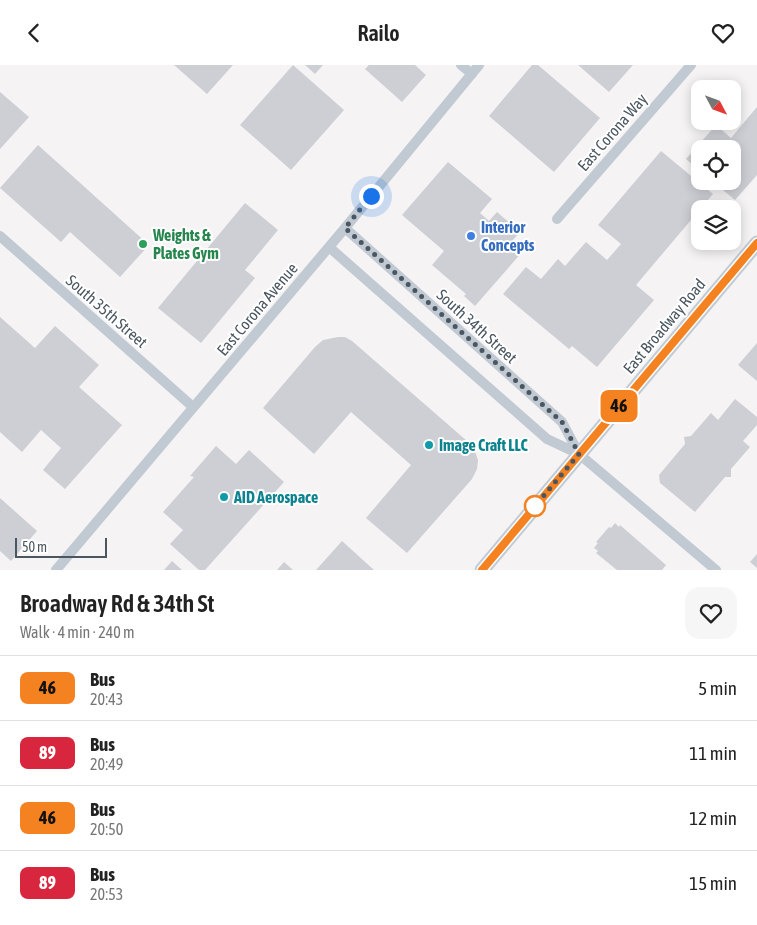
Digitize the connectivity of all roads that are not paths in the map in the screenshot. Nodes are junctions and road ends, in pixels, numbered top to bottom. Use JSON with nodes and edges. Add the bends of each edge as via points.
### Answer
{"nodes":[{"id":1,"x":462,"y":65,"type":"edge"},
{"id":2,"x":479,"y":65,"type":"edge"},
{"id":3,"x":691,"y":65,"type":"edge"},
{"id":4,"x":472,"y":74,"type":"junction"},
{"id":5,"x":557,"y":219,"type":"dead end"},
{"id":6,"x":345,"y":228,"type":"junction"},
{"id":7,"x":0,"y":236,"type":"edge"},
{"id":8,"x":757,"y":243,"type":"edge"},
{"id":9,"x":329,"y":247,"type":"junction"},
{"id":10,"x":193,"y":407,"type":"junction"},
{"id":11,"x":579,"y":454,"type":"junction"},
{"id":12,"x":56,"y":570,"type":"edge"},
{"id":13,"x":482,"y":570,"type":"edge"},
{"id":14,"x":716,"y":570,"type":"edge"}],
"edges":[{"from":1,"to":4,"type":"street"},
{"from":2,"to":4,"type":"street","name":"East Corona Avenue"},
{"from":3,"to":5,"type":"street","name":"East Corona Way"},
{"from":4,"to":6,"type":"street","name":"East Corona Avenue"},
{"from":6,"to":9,"type":"street","name":"East Corona Avenue"},
{"from":6,"to":11,"type":"street","name":"South 34th Street","via":[[562,422]]},
{"from":7,"to":10,"type":"street","name":"South 35th Street"},
{"from":8,"to":11,"type":"main road","name":"East Broadway Road"},
{"from":9,"to":10,"type":"street","name":"East Corona Avenue"},
{"from":9,"to":11,"type":"street","name":"South 34th Street","via":[[547,439]]},
{"from":10,"to":12,"type":"street","name":"East Corona Avenue"},
{"from":11,"to":13,"type":"main road","name":"East Broadway Road"},
{"from":11,"to":14,"type":"street","name":"South 34th Street"}]}
